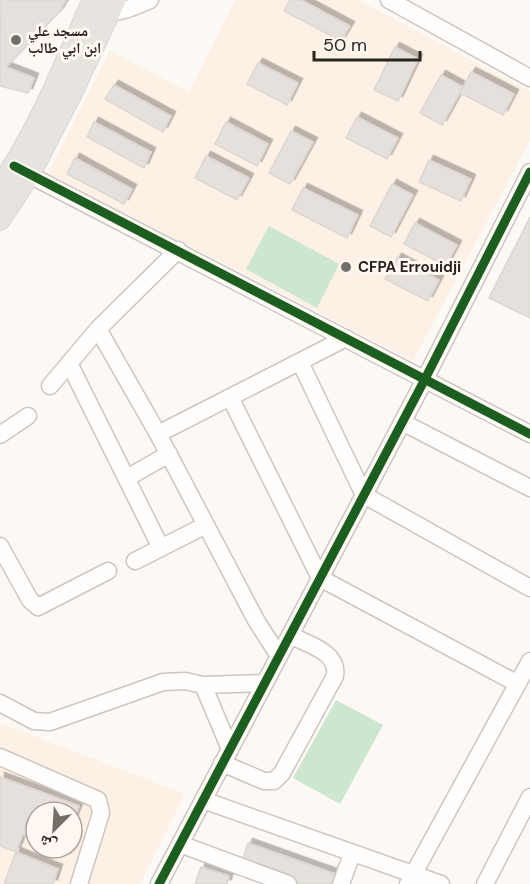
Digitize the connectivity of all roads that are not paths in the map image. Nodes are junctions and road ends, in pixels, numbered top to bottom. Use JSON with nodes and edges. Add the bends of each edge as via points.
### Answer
{"nodes":[{"id":1,"x":150,"y":0,"type":"edge"},
{"id":2,"x":389,"y":0,"type":"edge"},
{"id":3,"x":91,"y":4,"type":"edge"},
{"id":4,"x":112,"y":7,"type":"edge"},
{"id":5,"x":530,"y":78,"type":"edge"},
{"id":6,"x":21,"y":171,"type":"junction"},
{"id":7,"x":530,"y":172,"type":"edge"},
{"id":8,"x":0,"y":187,"type":"edge"},
{"id":9,"x":0,"y":219,"type":"edge"},
{"id":10,"x":178,"y":250,"type":"junction"},
{"id":11,"x":98,"y":329,"type":"junction"},
{"id":12,"x":346,"y":338,"type":"junction"},
{"id":13,"x":300,"y":362,"type":"junction"},
{"id":14,"x":69,"y":363,"type":"junction"},
{"id":15,"x":424,"y":381,"type":"junction"},
{"id":16,"x":50,"y":386,"type":"dead end"},
{"id":17,"x":230,"y":397,"type":"junction"},
{"id":18,"x":28,"y":416,"type":"dead end"},
{"id":19,"x":402,"y":423,"type":"junction"},
{"id":20,"x":158,"y":434,"type":"junction"},
{"id":21,"x":530,"y":434,"type":"edge"},
{"id":22,"x":0,"y":435,"type":"edge"},
{"id":23,"x":169,"y":454,"type":"junction"},
{"id":24,"x":127,"y":478,"type":"junction"},
{"id":25,"x":530,"y":488,"type":"edge"},
{"id":26,"x":364,"y":495,"type":"junction"},
{"id":27,"x":206,"y":525,"type":"junction"},
{"id":28,"x":0,"y":546,"type":"edge"},
{"id":29,"x":161,"y":548,"type":"junction"},
{"id":30,"x":135,"y":561,"type":"dead end"},
{"id":31,"x":108,"y":571,"type":"dead end"},
{"id":32,"x":320,"y":578,"type":"junction"},
{"id":33,"x":530,"y":588,"type":"edge"},
{"id":34,"x":290,"y":635,"type":"junction"},
{"id":35,"x":279,"y":656,"type":"junction"},
{"id":36,"x":530,"y":661,"type":"edge"},
{"id":37,"x":264,"y":683,"type":"junction"},
{"id":38,"x":518,"y":684,"type":"junction"},
{"id":39,"x":202,"y":686,"type":"junction"},
{"id":40,"x":0,"y":703,"type":"edge"},
{"id":41,"x":226,"y":756,"type":"junction"},
{"id":42,"x":0,"y":757,"type":"edge"},
{"id":43,"x":530,"y":797,"type":"edge"},
{"id":44,"x":203,"y":800,"type":"junction"},
{"id":45,"x":180,"y":843,"type":"junction"},
{"id":46,"x":352,"y":854,"type":"junction"},
{"id":47,"x":410,"y":879,"type":"edge"},
{"id":48,"x":79,"y":884,"type":"edge"},
{"id":49,"x":159,"y":884,"type":"edge"},
{"id":50,"x":288,"y":884,"type":"edge"},
{"id":51,"x":341,"y":884,"type":"edge"},
{"id":52,"x":441,"y":884,"type":"edge"},
{"id":53,"x":485,"y":884,"type":"edge"}],
"edges":[{"from":1,"to":4,"type":"street"},
{"from":2,"to":5,"type":"street"},
{"from":3,"to":4,"type":"street"},
{"from":3,"to":6,"type":"main road"},
{"from":4,"to":6,"type":"main road"},
{"from":6,"to":8,"type":"main road"},
{"from":6,"to":9,"type":"main road"},
{"from":6,"to":10,"type":"street"},
{"from":7,"to":15,"type":"street"},
{"from":10,"to":11,"type":"street"},
{"from":10,"to":12,"type":"street"},
{"from":11,"to":14,"type":"street"},
{"from":11,"to":20,"type":"street"},
{"from":12,"to":13,"type":"street"},
{"from":12,"to":15,"type":"street"},
{"from":13,"to":17,"type":"street"},
{"from":13,"to":26,"type":"street"},
{"from":14,"to":16,"type":"street"},
{"from":14,"to":24,"type":"street"},
{"from":15,"to":19,"type":"street"},
{"from":15,"to":21,"type":"street"},
{"from":17,"to":20,"type":"street"},
{"from":17,"to":32,"type":"street"},
{"from":18,"to":22,"type":"street"},
{"from":19,"to":25,"type":"street"},
{"from":19,"to":26,"type":"street"},
{"from":20,"to":23,"type":"street"},
{"from":23,"to":24,"type":"street"},
{"from":23,"to":27,"type":"street"},
{"from":24,"to":29,"type":"street"},
{"from":26,"to":32,"type":"street"},
{"from":26,"to":33,"type":"street"},
{"from":27,"to":29,"type":"street"},
{"from":27,"to":35,"type":"street"},
{"from":28,"to":31,"type":"street","via":[[30,600],[38,607]]},
{"from":29,"to":30,"type":"street"},
{"from":32,"to":34,"type":"street"},
{"from":32,"to":38,"type":"street"},
{"from":34,"to":35,"type":"street"},
{"from":34,"to":41,"type":"street","via":[[332,657],[337,666],[335,676],[274,781],[264,781]]},
{"from":35,"to":37,"type":"street"},
{"from":36,"to":38,"type":"street"},
{"from":37,"to":39,"type":"street"},
{"from":37,"to":41,"type":"street"},
{"from":38,"to":47,"type":"street"},
{"from":39,"to":40,"type":"street","via":[[185,681],[163,682],[50,722],[34,721]]},
{"from":39,"to":41,"type":"street"},
{"from":41,"to":44,"type":"street"},
{"from":42,"to":48,"type":"street","via":[[98,800],[101,813]]},
{"from":43,"to":53,"type":"street"},
{"from":44,"to":45,"type":"street"},
{"from":44,"to":46,"type":"street"},
{"from":45,"to":49,"type":"street"},
{"from":45,"to":50,"type":"street"},
{"from":46,"to":47,"type":"street"},
{"from":46,"to":51,"type":"street"},
{"from":47,"to":52,"type":"street"}]}
